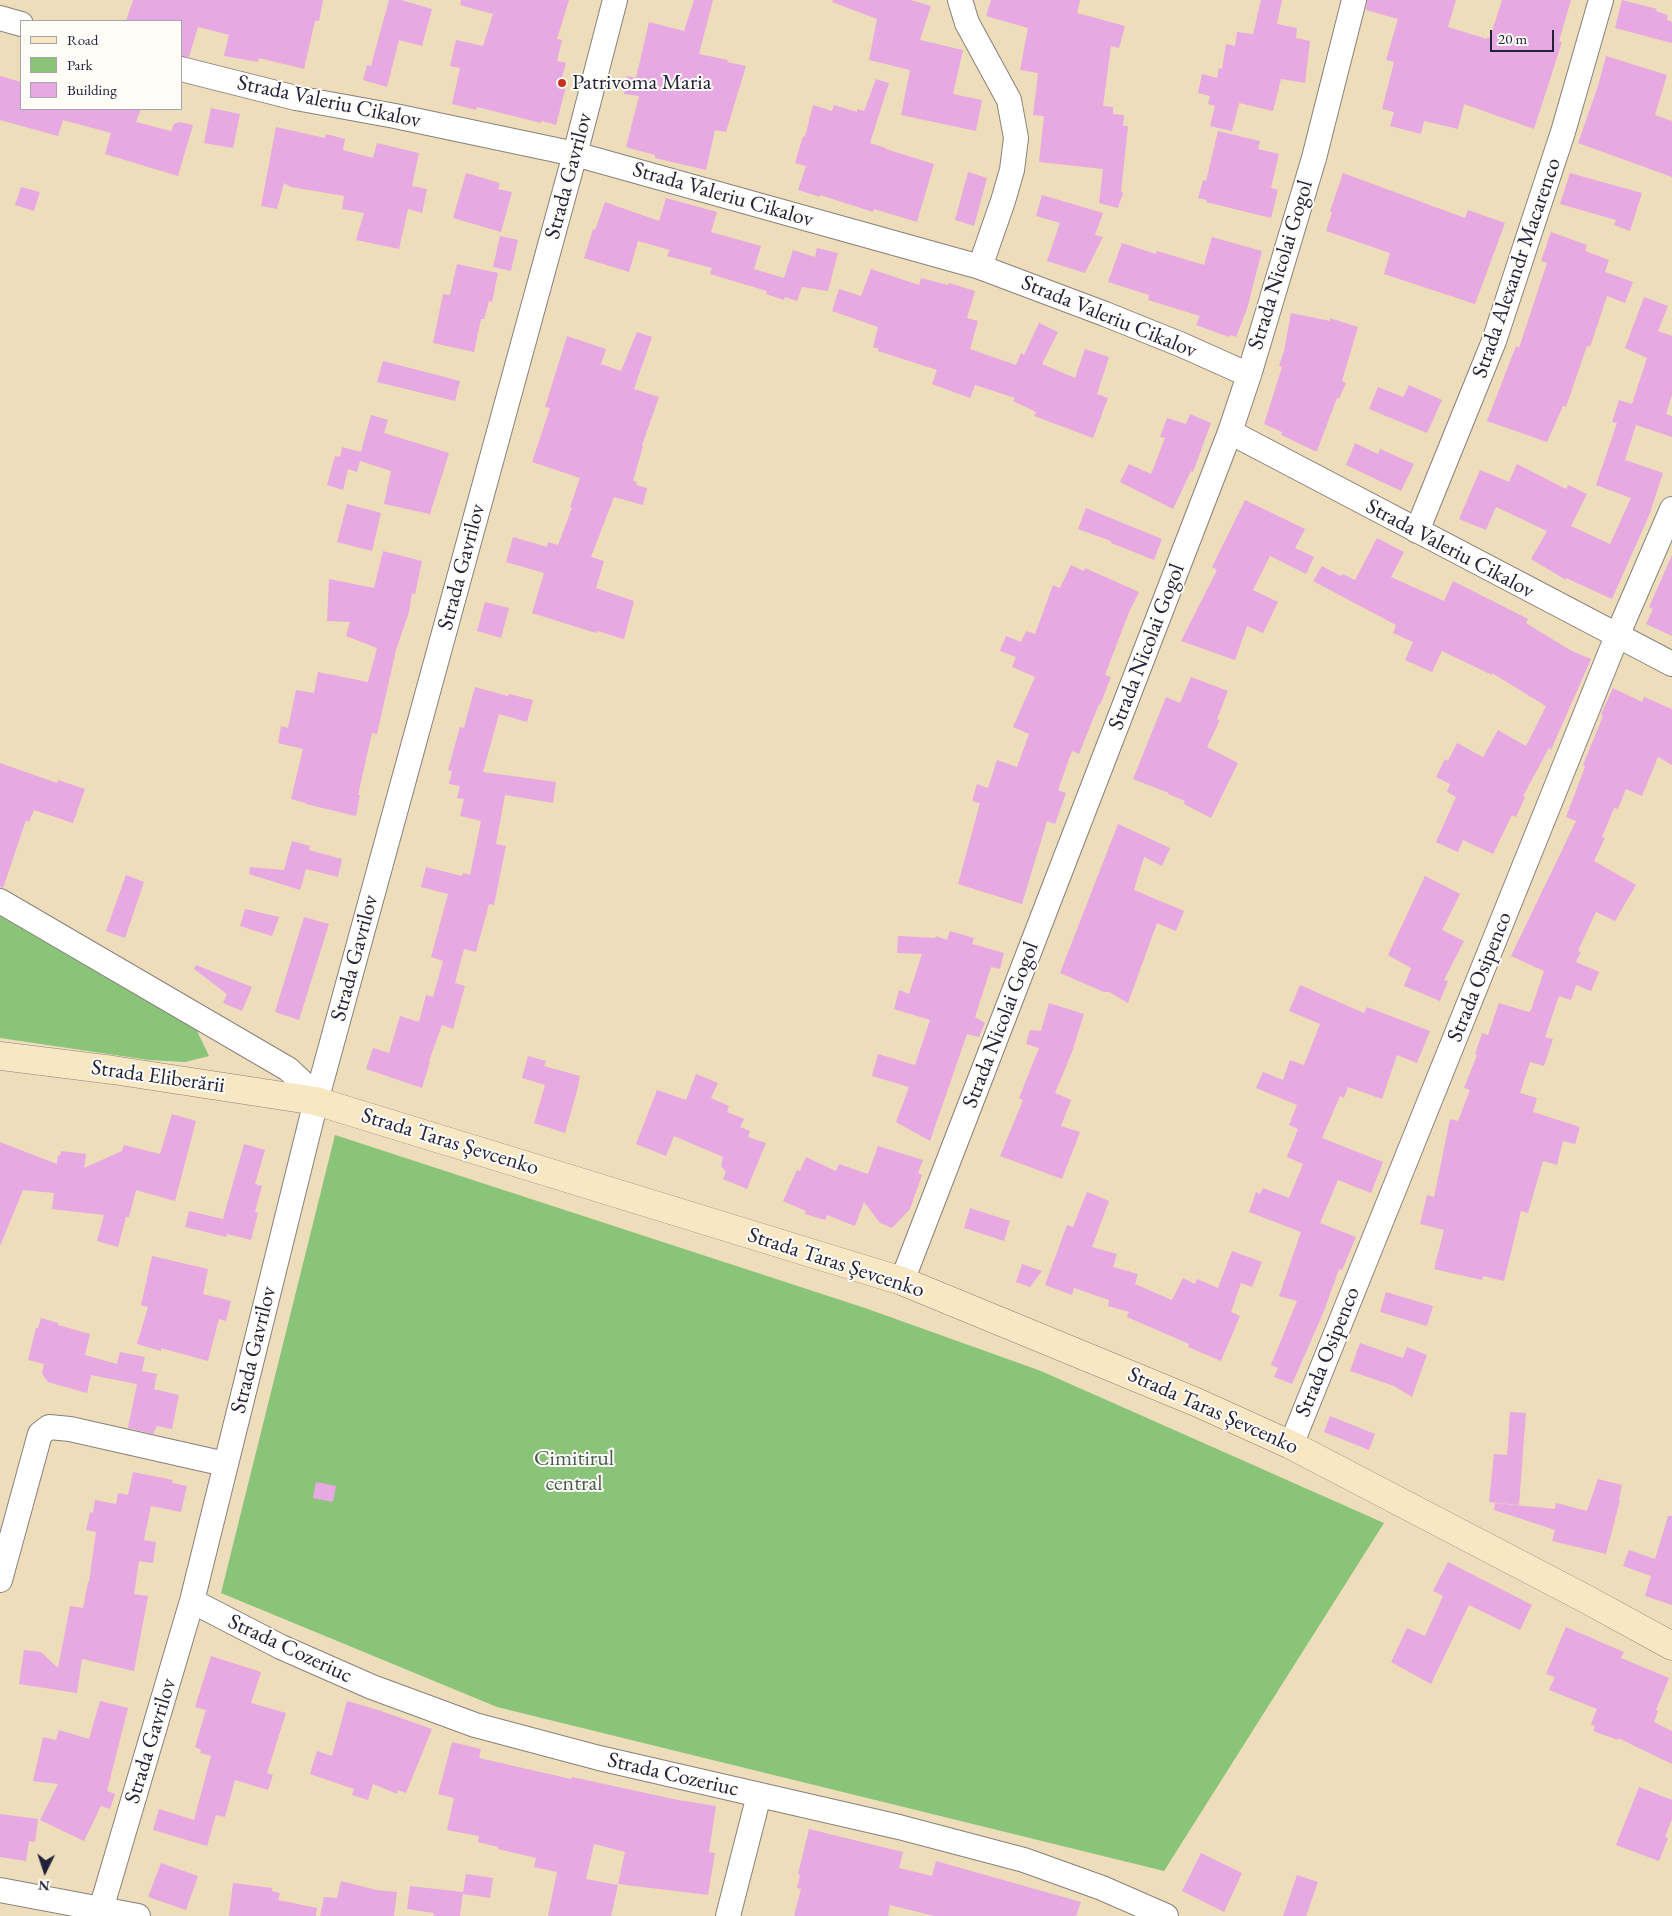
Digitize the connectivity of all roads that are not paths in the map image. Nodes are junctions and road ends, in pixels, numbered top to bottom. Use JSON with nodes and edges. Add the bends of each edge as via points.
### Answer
{"nodes":[{"id":1,"x":615,"y":0,"type":"edge"},
{"id":2,"x":960,"y":0,"type":"edge"},
{"id":3,"x":1354,"y":0,"type":"edge"},
{"id":4,"x":1601,"y":0,"type":"edge"},
{"id":5,"x":0,"y":18,"type":"edge"},
{"id":6,"x":20,"y":24,"type":"edge"},
{"id":7,"x":182,"y":69,"type":"edge"},
{"id":8,"x":575,"y":154,"type":"junction"},
{"id":9,"x":980,"y":267,"type":"junction"},
{"id":10,"x":1249,"y":375,"type":"junction"},
{"id":11,"x":1230,"y":432,"type":"junction"},
{"id":12,"x":1672,"y":510,"type":"edge"},
{"id":13,"x":1417,"y":531,"type":"junction"},
{"id":14,"x":1617,"y":636,"type":"junction"},
{"id":15,"x":1672,"y":664,"type":"edge"},
{"id":16,"x":0,"y":901,"type":"edge"},
{"id":17,"x":0,"y":1056,"type":"edge"},
{"id":18,"x":316,"y":1101,"type":"junction"},
{"id":19,"x":902,"y":1281,"type":"junction"},
{"id":20,"x":1291,"y":1445,"type":"junction"},
{"id":21,"x":225,"y":1464,"type":"junction"},
{"id":22,"x":0,"y":1580,"type":"edge"},
{"id":23,"x":192,"y":1601,"type":"junction"},
{"id":24,"x":1672,"y":1646,"type":"edge"},
{"id":25,"x":759,"y":1794,"type":"junction"},
{"id":26,"x":0,"y":1890,"type":"edge"},
{"id":27,"x":100,"y":1912,"type":"edge"},
{"id":28,"x":138,"y":1916,"type":"edge"},
{"id":29,"x":728,"y":1916,"type":"edge"},
{"id":30,"x":1166,"y":1916,"type":"edge"}],
"edges":[{"from":1,"to":8,"type":"street","name":"Strada Gavrilov"},
{"from":2,"to":9,"type":"street","via":[[967,23],[1009,100],[1016,138],[1012,170]]},
{"from":3,"to":10,"type":"street","name":"Strada Nicolai Gogol","via":[[1314,158]]},
{"from":4,"to":13,"type":"street","name":"Strada Alexandr Macarenco","via":[[1564,132],[1494,341]]},
{"from":5,"to":6,"type":"street"},
{"from":7,"to":8,"type":"street","name":"Strada Valeriu Cikalov","via":[[296,98]]},
{"from":8,"to":9,"type":"street","name":"Strada Valeriu Cikalov"},
{"from":8,"to":18,"type":"street","name":"Strada Gavrilov"},
{"from":9,"to":10,"type":"street","name":"Strada Valeriu Cikalov","via":[[1182,344]]},
{"from":10,"to":11,"type":"street","name":"Strada Nicolai Gogol"},
{"from":11,"to":13,"type":"street","name":"Strada Valeriu Cikalov"},
{"from":11,"to":19,"type":"street","name":"Strada Nicolai Gogol"},
{"from":12,"to":14,"type":"street","name":"Strada Osipenco"},
{"from":13,"to":14,"type":"street","name":"Strada Valeriu Cikalov"},
{"from":14,"to":15,"type":"street","name":"Strada Valeriu Cikalov"},
{"from":14,"to":20,"type":"street","name":"Strada Osipenco"},
{"from":16,"to":18,"type":"street","via":[[288,1070]]},
{"from":17,"to":18,"type":"main road","name":"Strada Eliberării"},
{"from":18,"to":19,"type":"main road","name":"Strada Taras Șevcenko"},
{"from":18,"to":21,"type":"street","name":"Strada Gavrilov"},
{"from":19,"to":20,"type":"main road","name":"Strada Taras Șevcenko","via":[[1196,1402]]},
{"from":20,"to":24,"type":"main road","name":"Strada Taras Șevcenko"},
{"from":21,"to":22,"type":"street","via":[[49,1427],[40,1434]]},
{"from":21,"to":23,"type":"street","name":"Strada Gavrilov"},
{"from":23,"to":25,"type":"street","name":"Strada Cozeriuc","via":[[281,1647],[372,1687],[476,1725],[599,1758]]},
{"from":23,"to":27,"type":"street","name":"Strada Gavrilov"},
{"from":25,"to":29,"type":"street"},
{"from":25,"to":30,"type":"street","name":"Strada Cozeriuc","via":[[1024,1860],[1102,1888]]},
{"from":26,"to":27,"type":"street"},
{"from":27,"to":28,"type":"street"}]}
